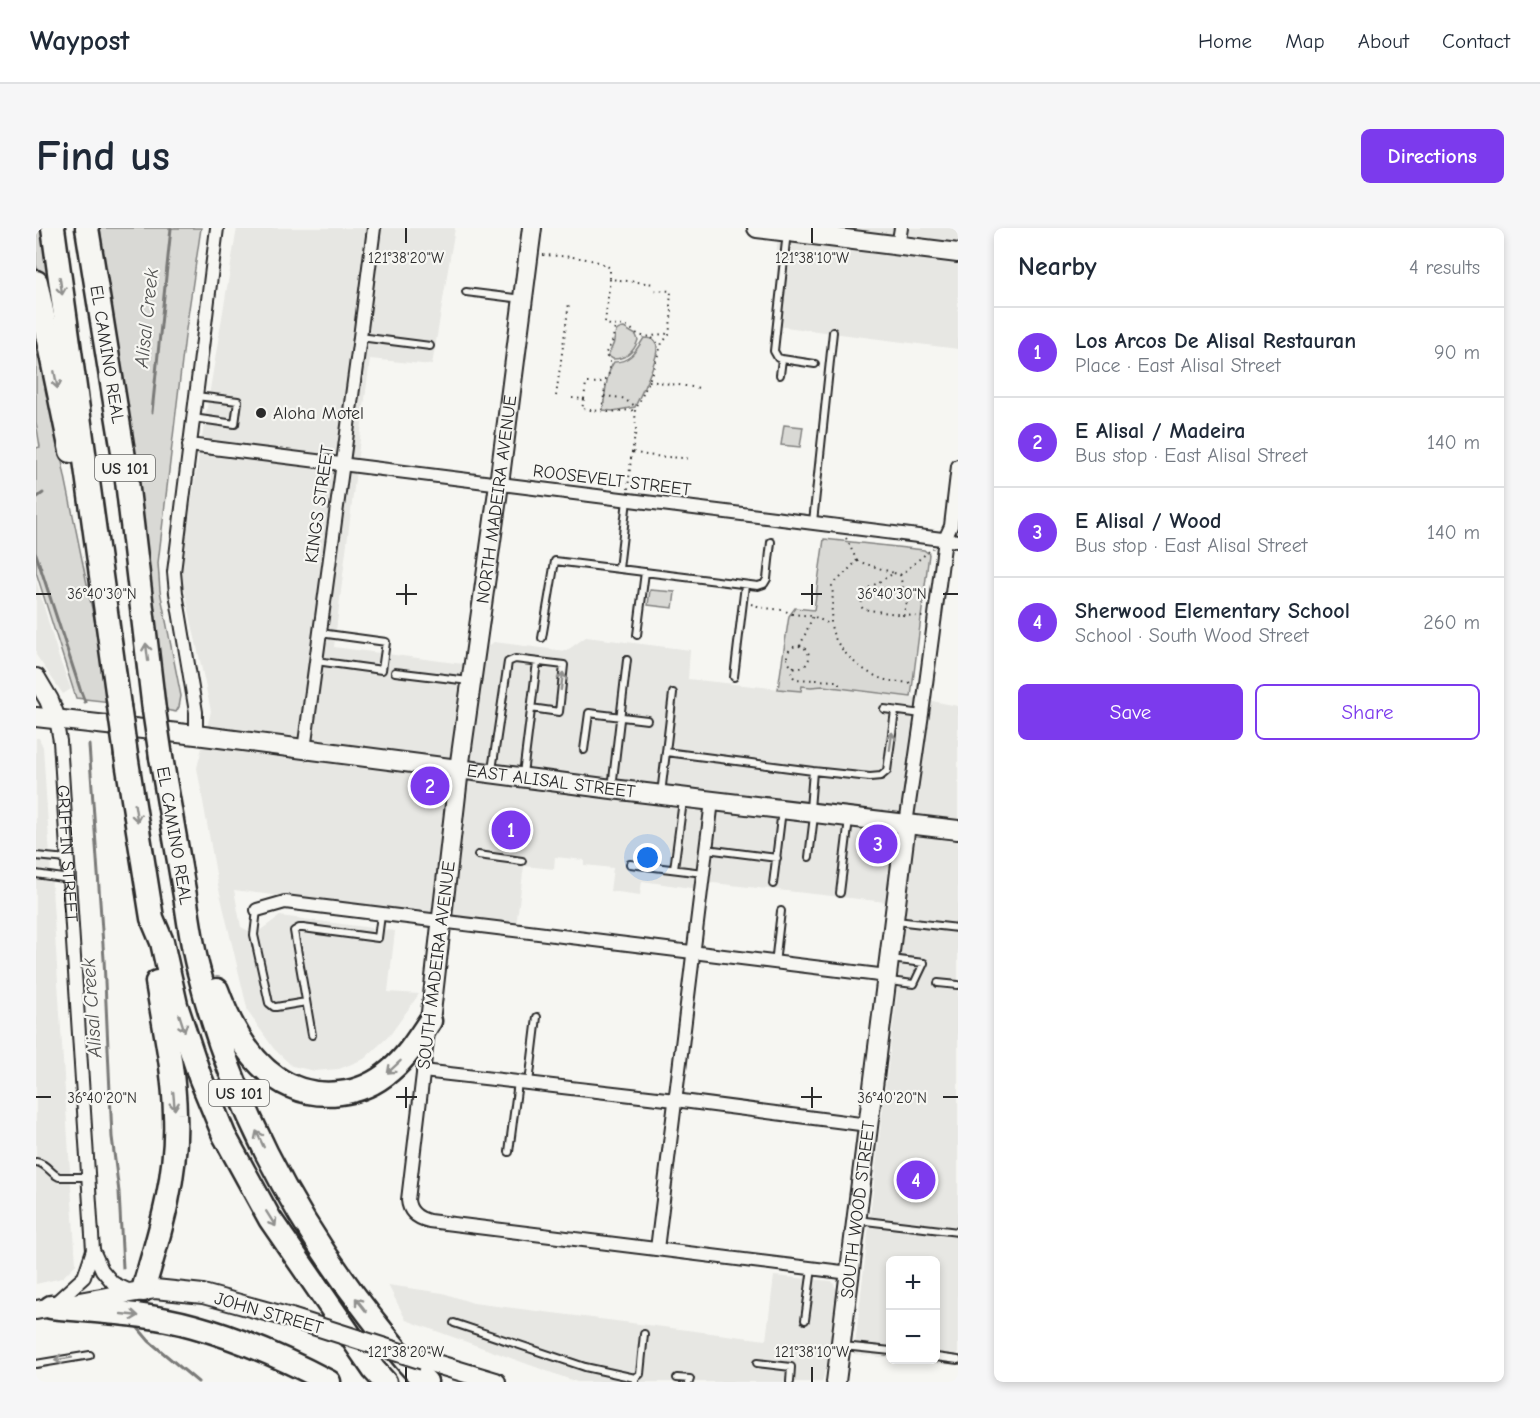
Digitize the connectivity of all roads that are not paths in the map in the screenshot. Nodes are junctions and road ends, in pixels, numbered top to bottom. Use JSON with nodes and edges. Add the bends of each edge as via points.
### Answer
{"nodes":[{"id":1,"x":53,"y":228,"type":"edge"},
{"id":2,"x":87,"y":228,"type":"edge"},
{"id":3,"x":217,"y":228,"type":"edge"},
{"id":4,"x":374,"y":228,"type":"edge"},
{"id":5,"x":532,"y":228,"type":"edge"},
{"id":6,"x":757,"y":228,"type":"edge"},
{"id":7,"x":791,"y":231,"type":"edge"},
{"id":8,"x":852,"y":234,"type":"edge"},
{"id":9,"x":899,"y":237,"type":"edge"},
{"id":10,"x":958,"y":253,"type":"edge"},
{"id":11,"x":36,"y":282,"type":"edge"},
{"id":12,"x":466,"y":292,"type":"dead end"},
{"id":13,"x":523,"y":299,"type":"junction"},
{"id":14,"x":833,"y":332,"type":"dead end"},
{"id":15,"x":360,"y":337,"type":"junction"},
{"id":16,"x":430,"y":346,"type":"dead end"},
{"id":17,"x":782,"y":359,"type":"junction"},
{"id":18,"x":815,"y":363,"type":"dead end"},
{"id":19,"x":780,"y":375,"type":"dead end"},
{"id":20,"x":196,"y":396,"type":"junction"},
{"id":21,"x":193,"y":418,"type":"junction"},
{"id":22,"x":189,"y":445,"type":"junction"},
{"id":23,"x":343,"y":464,"type":"junction"},
{"id":24,"x":958,"y":466,"type":"edge"},
{"id":25,"x":499,"y":484,"type":"junction"},
{"id":26,"x":627,"y":500,"type":"junction"},
{"id":27,"x":812,"y":523,"type":"junction"},
{"id":28,"x":945,"y":539,"type":"junction"},
{"id":29,"x":958,"y":541,"type":"edge"},
{"id":30,"x":771,"y":542,"type":"dead end"},
{"id":31,"x":99,"y":552,"type":"junction"},
{"id":32,"x":619,"y":569,"type":"junction"},
{"id":33,"x":645,"y":572,"type":"junction"},
{"id":34,"x":745,"y":585,"type":"junction"},
{"id":35,"x":320,"y":633,"type":"junction"},
{"id":36,"x":637,"y":635,"type":"dead end"},
{"id":37,"x":542,"y":638,"type":"dead end"},
{"id":38,"x":627,"y":660,"type":"dead end"},
{"id":39,"x":316,"y":661,"type":"junction"},
{"id":40,"x":537,"y":662,"type":"junction"},
{"id":41,"x":395,"y":672,"type":"dead end"},
{"id":42,"x":734,"y":677,"type":"dead end"},
{"id":43,"x":36,"y":678,"type":"edge"},
{"id":44,"x":472,"y":681,"type":"junction"},
{"id":45,"x":673,"y":693,"type":"dead end"},
{"id":46,"x":531,"y":708,"type":"junction"},
{"id":47,"x":884,"y":709,"type":"dead end"},
{"id":48,"x":895,"y":711,"type":"junction"},
{"id":49,"x":922,"y":714,"type":"junction"},
{"id":50,"x":36,"y":717,"type":"edge"},
{"id":51,"x":621,"y":717,"type":"junction"},
{"id":52,"x":56,"y":719,"type":"junction"},
{"id":53,"x":647,"y":720,"type":"dead end"},
{"id":54,"x":196,"y":735,"type":"junction"},
{"id":55,"x":304,"y":750,"type":"junction"},
{"id":56,"x":585,"y":750,"type":"dead end"},
{"id":57,"x":666,"y":753,"type":"junction"},
{"id":58,"x":459,"y":769,"type":"junction"},
{"id":59,"x":813,"y":771,"type":"junction"},
{"id":60,"x":491,"y":773,"type":"junction"},
{"id":61,"x":523,"y":778,"type":"junction"},
{"id":62,"x":612,"y":789,"type":"junction"},
{"id":63,"x":661,"y":795,"type":"junction"},
{"id":64,"x":683,"y":797,"type":"junction"},
{"id":65,"x":712,"y":801,"type":"junction"},
{"id":66,"x":782,"y":810,"type":"junction"},
{"id":67,"x":812,"y":813,"type":"junction"},
{"id":68,"x":849,"y":817,"type":"junction"},
{"id":69,"x":906,"y":824,"type":"junction"},
{"id":70,"x":958,"y":830,"type":"edge"},
{"id":71,"x":706,"y":849,"type":"junction"},
{"id":72,"x":478,"y":855,"type":"dead end"},
{"id":73,"x":36,"y":856,"type":"edge"},
{"id":74,"x":809,"y":857,"type":"dead end"},
{"id":75,"x":777,"y":858,"type":"junction"},
{"id":76,"x":68,"y":859,"type":"junction"},
{"id":77,"x":522,"y":861,"type":"dead end"},
{"id":78,"x":630,"y":864,"type":"dead end"},
{"id":79,"x":674,"y":869,"type":"junction"},
{"id":80,"x":703,"y":873,"type":"junction"},
{"id":81,"x":36,"y":874,"type":"edge"},
{"id":82,"x":69,"y":879,"type":"junction"},
{"id":83,"x":773,"y":884,"type":"dead end"},
{"id":84,"x":840,"y":893,"type":"dead end"},
{"id":85,"x":187,"y":908,"type":"junction"},
{"id":86,"x":257,"y":910,"type":"joint"},
{"id":87,"x":781,"y":911,"type":"dead end"},
{"id":88,"x":381,"y":915,"type":"junction"},
{"id":89,"x":152,"y":918,"type":"junction"},
{"id":90,"x":894,"y":921,"type":"junction"},
{"id":91,"x":442,"y":922,"type":"junction"},
{"id":92,"x":958,"y":928,"type":"edge"},
{"id":93,"x":694,"y":953,"type":"junction"},
{"id":94,"x":775,"y":964,"type":"junction"},
{"id":95,"x":888,"y":972,"type":"junction"},
{"id":96,"x":938,"y":983,"type":"dead end"},
{"id":97,"x":958,"y":986,"type":"edge"},
{"id":98,"x":306,"y":1002,"type":"junction"},
{"id":99,"x":537,"y":1017,"type":"dead end"},
{"id":100,"x":430,"y":1021,"type":"junction"},
{"id":101,"x":312,"y":1035,"type":"dead end"},
{"id":102,"x":423,"y":1071,"type":"junction"},
{"id":103,"x":523,"y":1082,"type":"junction"},
{"id":104,"x":675,"y":1100,"type":"junction"},
{"id":105,"x":868,"y":1125,"type":"junction"},
{"id":106,"x":509,"y":1152,"type":"dead end"},
{"id":107,"x":36,"y":1162,"type":"edge"},
{"id":108,"x":89,"y":1178,"type":"junction"},
{"id":109,"x":857,"y":1220,"type":"junction"},
{"id":110,"x":958,"y":1232,"type":"edge"},
{"id":111,"x":657,"y":1249,"type":"junction"},
{"id":112,"x":93,"y":1250,"type":"junction"},
{"id":113,"x":812,"y":1268,"type":"junction"},
{"id":114,"x":850,"y":1273,"type":"junction"},
{"id":115,"x":138,"y":1291,"type":"junction"},
{"id":116,"x":44,"y":1309,"type":"edge"},
{"id":117,"x":805,"y":1320,"type":"dead end"},
{"id":118,"x":454,"y":1323,"type":"dead end"},
{"id":119,"x":644,"y":1334,"type":"dead end"},
{"id":120,"x":840,"y":1346,"type":"junction"},
{"id":121,"x":886,"y":1351,"type":"edge"},
{"id":122,"x":90,"y":1355,"type":"dead end"},
{"id":123,"x":940,"y":1358,"type":"edge"},
{"id":124,"x":958,"y":1360,"type":"edge"},
{"id":125,"x":757,"y":1363,"type":"dead end"},
{"id":126,"x":36,"y":1364,"type":"edge"},
{"id":127,"x":424,"y":1371,"type":"edge"},
{"id":128,"x":677,"y":1378,"type":"dead end"},
{"id":129,"x":635,"y":1380,"type":"edge"},
{"id":130,"x":329,"y":1382,"type":"edge"},
{"id":131,"x":385,"y":1382,"type":"edge"},
{"id":132,"x":496,"y":1382,"type":"edge"},
{"id":133,"x":689,"y":1382,"type":"edge"},
{"id":134,"x":790,"y":1382,"type":"edge"},
{"id":135,"x":836,"y":1382,"type":"edge"}],
"edges":[{"from":1,"to":31,"type":"highway","name":"EL CAMINO REAL","number":"US 101","one_way":true},
{"from":85,"to":2,"type":"highway","name":"EL CAMINO REAL","number":"US 101","one_way":true,"bridge":true,"via":[[160,757],[125,464]]},
{"from":3,"to":20,"type":"street"},
{"from":4,"to":15,"type":"street","name":"KINGS STREET"},
{"from":5,"to":13,"type":"main road","name":"NORTH MADEIRA AVENUE"},
{"from":6,"to":7,"type":"main road"},
{"from":7,"to":8,"type":"main road"},
{"from":7,"to":17,"type":"lane","via":[[774,351]]},
{"from":8,"to":9,"type":"main road"},
{"from":9,"to":10,"type":"main road"},
{"from":11,"to":31,"type":"highway","one_way":true,"via":[[84,519]]},
{"from":12,"to":13,"type":"lane"},
{"from":13,"to":25,"type":"main road","name":"NORTH MADEIRA AVENUE"},
{"from":14,"to":27,"type":"lane"},
{"from":15,"to":16,"type":"lane"},
{"from":15,"to":23,"type":"street","name":"KINGS STREET"},
{"from":17,"to":18,"type":"lane"},
{"from":17,"to":19,"type":"lane"},
{"from":20,"to":21,"type":"street"},
{"from":20,"to":21,"type":"lane","via":[[238,401],[235,424]]},
{"from":21,"to":22,"type":"street"},
{"from":22,"to":23,"type":"street","name":"ROOSEVELT STREET"},
{"from":22,"to":54,"type":"street","via":[[174,572],[196,712]]},
{"from":23,"to":25,"type":"street","name":"ROOSEVELT STREET"},
{"from":23,"to":35,"type":"street","name":"KINGS STREET"},
{"from":24,"to":28,"type":"street","via":[[951,526]]},
{"from":25,"to":26,"type":"street","name":"ROOSEVELT STREET"},
{"from":25,"to":44,"type":"main road","name":"NORTH MADEIRA AVENUE"},
{"from":26,"to":27,"type":"street","name":"ROOSEVELT STREET"},
{"from":26,"to":32,"type":"lane"},
{"from":27,"to":28,"type":"street","name":"ROOSEVELT STREET"},
{"from":28,"to":29,"type":"street","name":"ROOSEVELT STREET"},
{"from":28,"to":49,"type":"street"},
{"from":30,"to":34,"type":"lane","via":[[764,584]]},
{"from":31,"to":89,"type":"highway","name":"EL CAMINO REAL","number":"US 101","one_way":true,"bridge":true},
{"from":32,"to":33,"type":"lane"},
{"from":32,"to":37,"type":"lane","via":[[555,561]]},
{"from":33,"to":34,"type":"lane"},
{"from":33,"to":36,"type":"lane"},
{"from":34,"to":42,"type":"lane"},
{"from":35,"to":39,"type":"street","name":"KINGS STREET"},
{"from":35,"to":39,"type":"lane","via":[[386,642],[382,669]]},
{"from":38,"to":51,"type":"lane"},
{"from":39,"to":55,"type":"street","name":"KINGS STREET"},
{"from":40,"to":46,"type":"lane"},
{"from":46,"to":40,"type":"lane","one_way":true,"via":[[559,712],[564,665]]},
{"from":40,"to":60,"type":"lane","via":[[515,659],[506,666]]},
{"from":41,"to":44,"type":"lane"},
{"from":43,"to":52,"type":"main road","name":"GRIFFIN STREET"},
{"from":44,"to":58,"type":"main road","name":"NORTH MADEIRA AVENUE"},
{"from":45,"to":57,"type":"lane"},
{"from":46,"to":61,"type":"lane"},
{"from":47,"to":48,"type":"lane"},
{"from":48,"to":49,"type":"lane"},
{"from":59,"to":48,"type":"lane","one_way":true,"via":[[881,776],[887,771]]},
{"from":49,"to":69,"type":"street"},
{"from":50,"to":52,"type":"main road","name":"EAST ALISAL STREET"},
{"from":51,"to":53,"type":"lane"},
{"from":51,"to":56,"type":"lane","via":[[590,713]]},
{"from":51,"to":62,"type":"lane"},
{"from":52,"to":54,"type":"main road","name":"EAST ALISAL STREET"},
{"from":52,"to":76,"type":"street","name":"GRIFFIN STREET"},
{"from":54,"to":55,"type":"main road","name":"EAST ALISAL STREET"},
{"from":55,"to":58,"type":"main road","name":"EAST ALISAL STREET"},
{"from":57,"to":59,"type":"lane"},
{"from":57,"to":63,"type":"lane"},
{"from":58,"to":60,"type":"main road","name":"EAST ALISAL STREET"},
{"from":58,"to":91,"type":"main road","name":"SOUTH MADEIRA AVENUE"},
{"from":59,"to":67,"type":"lane"},
{"from":60,"to":61,"type":"main road","name":"EAST ALISAL STREET"},
{"from":61,"to":62,"type":"main road","name":"EAST ALISAL STREET"},
{"from":62,"to":63,"type":"main road","name":"EAST ALISAL STREET"},
{"from":63,"to":64,"type":"main road","name":"EAST ALISAL STREET"},
{"from":64,"to":65,"type":"main road","name":"EAST ALISAL STREET"},
{"from":64,"to":79,"type":"lane"},
{"from":65,"to":66,"type":"main road","name":"EAST ALISAL STREET"},
{"from":65,"to":71,"type":"street"},
{"from":66,"to":67,"type":"main road","name":"EAST ALISAL STREET"},
{"from":66,"to":75,"type":"lane"},
{"from":67,"to":68,"type":"main road","name":"EAST ALISAL STREET"},
{"from":67,"to":74,"type":"lane"},
{"from":68,"to":69,"type":"main road","name":"EAST ALISAL STREET"},
{"from":68,"to":84,"type":"lane"},
{"from":69,"to":70,"type":"main road","name":"EAST ALISAL STREET"},
{"from":69,"to":90,"type":"main road","name":"SOUTH WOOD STREET"},
{"from":71,"to":75,"type":"lane"},
{"from":71,"to":80,"type":"street"},
{"from":72,"to":77,"type":"lane"},
{"from":73,"to":76,"type":"lane"},
{"from":75,"to":83,"type":"lane"},
{"from":76,"to":82,"type":"street","name":"GRIFFIN STREET"},
{"from":78,"to":79,"type":"lane"},
{"from":79,"to":80,"type":"lane"},
{"from":80,"to":93,"type":"street"},
{"from":81,"to":82,"type":"lane"},
{"from":82,"to":108,"type":"street","name":"GRIFFIN STREET"},
{"from":100,"to":85,"type":"highway","one_way":true,"via":[[399,1062],[367,1086],[324,1094],[287,1084],[255,1059],[232,1026]]},
{"from":127,"to":85,"type":"highway","name":"EL CAMINO REAL","number":"US 101","one_way":true,"via":[[406,1362],[343,1282],[298,1212],[261,1142],[209,1009]]},
{"from":86,"to":88,"type":"street","via":[[285,902]]},
{"from":86,"to":98,"type":"lane","via":[[254,935],[269,1003],[276,1007]]},
{"from":87,"to":94,"type":"lane"},
{"from":88,"to":91,"type":"street"},
{"from":88,"to":98,"type":"lane","via":[[378,938],[296,929]]},
{"from":89,"to":115,"type":"highway","one_way":true,"via":[[152,947],[176,1114],[168,1198]]},
{"from":89,"to":131,"type":"highway","name":"EL CAMINO REAL","number":"US 101","one_way":true,"via":[[162,942],[176,1005],[224,1135],[270,1219]]},
{"from":90,"to":92,"type":"lane"},
{"from":90,"to":95,"type":"main road","name":"SOUTH WOOD STREET"},
{"from":91,"to":93,"type":"street"},
{"from":91,"to":100,"type":"main road","name":"SOUTH MADEIRA AVENUE"},
{"from":93,"to":94,"type":"street"},
{"from":93,"to":104,"type":"street"},
{"from":94,"to":95,"type":"street"},
{"from":95,"to":95,"type":"lane","via":[[924,963],[914,984]]},
{"from":95,"to":105,"type":"main road","name":"SOUTH WOOD STREET"},
{"from":96,"to":97,"type":"lane"},
{"from":98,"to":101,"type":"lane"},
{"from":99,"to":103,"type":"lane"},
{"from":100,"to":102,"type":"street","name":"SOUTH MADEIRA AVENUE"},
{"from":102,"to":103,"type":"street"},
{"from":102,"to":111,"type":"street","name":"SOUTH MADEIRA AVENUE","via":[[408,1200],[416,1216],[429,1221]]},
{"from":103,"to":104,"type":"street"},
{"from":103,"to":106,"type":"lane"},
{"from":104,"to":105,"type":"street"},
{"from":104,"to":111,"type":"street"},
{"from":105,"to":109,"type":"main road","name":"SOUTH WOOD STREET"},
{"from":107,"to":108,"type":"lane","via":[[59,1178]]},
{"from":108,"to":112,"type":"street","name":"GRIFFIN STREET"},
{"from":109,"to":110,"type":"lane"},
{"from":109,"to":114,"type":"main road","name":"SOUTH WOOD STREET"},
{"from":111,"to":113,"type":"street"},
{"from":112,"to":115,"type":"street","name":"GRIFFIN STREET","via":[[113,1283]]},
{"from":112,"to":116,"type":"street","name":"GRIFFIN STREET","via":[[84,1277]]},
{"from":113,"to":114,"type":"street"},
{"from":113,"to":117,"type":"lane"},
{"from":114,"to":120,"type":"main road","name":"SOUTH WOOD STREET"},
{"from":115,"to":116,"type":"main road","name":"JOHN STREET"},
{"from":115,"to":127,"type":"main road","name":"JOHN STREET","bridge":true,"via":[[203,1294],[291,1318]]},
{"from":116,"to":130,"type":"highway","one_way":true,"via":[[146,1316],[191,1325]]},
{"from":118,"to":129,"type":"lane"},
{"from":119,"to":129,"type":"lane","via":[[640,1374]]},
{"from":120,"to":121,"type":"lane"},
{"from":120,"to":135,"type":"main road","name":"SOUTH WOOD STREET"},
{"from":122,"to":126,"type":"lane","one_way":true},
{"from":123,"to":124,"type":"lane"},
{"from":125,"to":134,"type":"lane","via":[[791,1367]]},
{"from":127,"to":132,"type":"main road","name":"JOHN STREET"},
{"from":128,"to":133,"type":"lane"}]}
